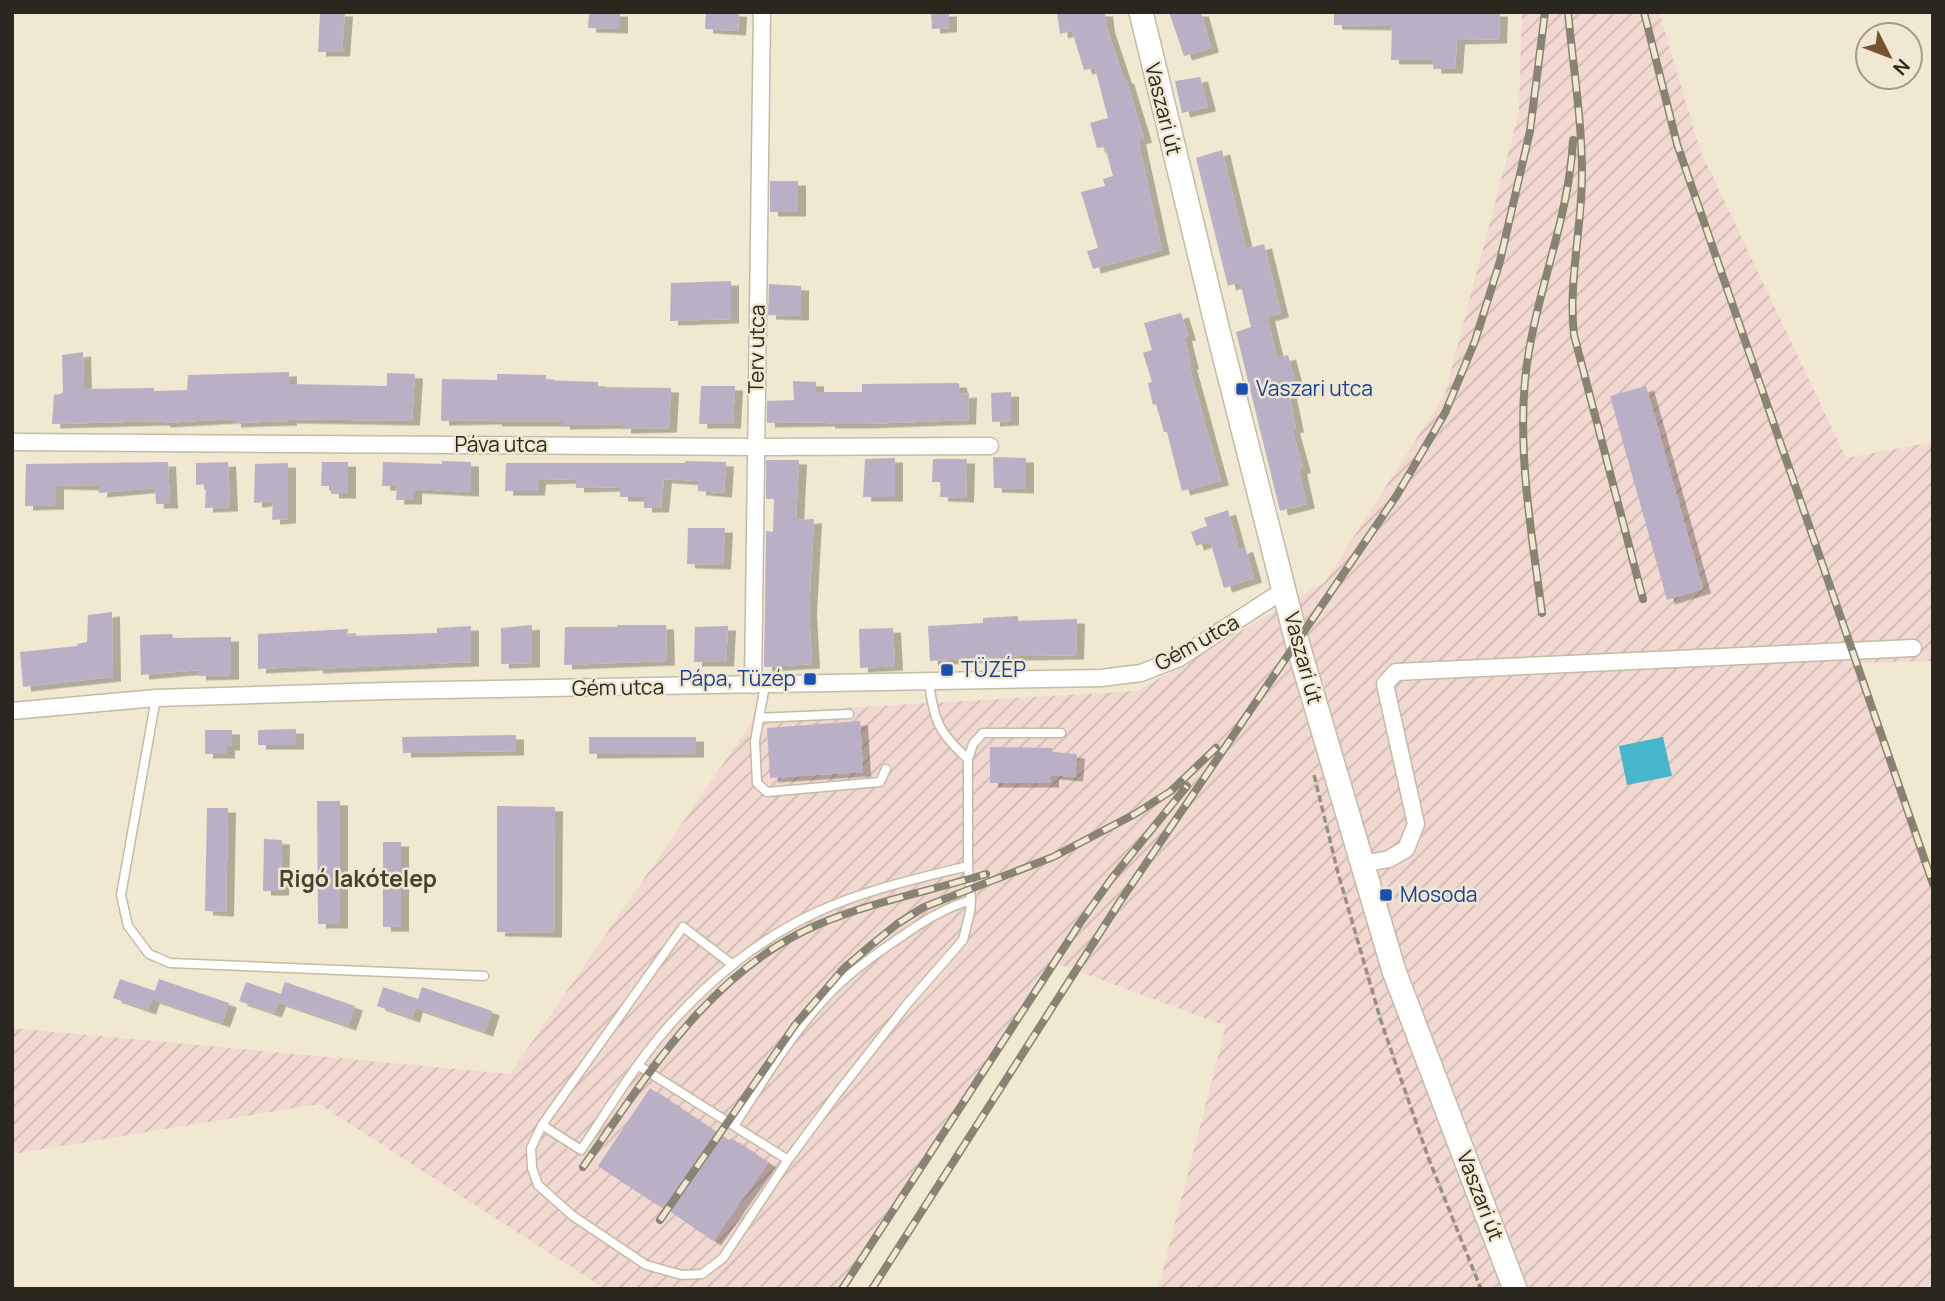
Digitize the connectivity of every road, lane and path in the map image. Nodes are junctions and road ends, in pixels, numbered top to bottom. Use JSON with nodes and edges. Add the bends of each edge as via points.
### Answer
{"nodes":[{"id":1,"x":762,"y":12,"type":"edge"},
{"id":2,"x":1141,"y":12,"type":"edge"},
{"id":3,"x":12,"y":442,"type":"edge"},
{"id":4,"x":990,"y":446,"type":"dead end"},
{"id":5,"x":755,"y":447,"type":"junction"},
{"id":6,"x":1284,"y":590,"type":"junction"},
{"id":7,"x":1913,"y":648,"type":"dead end"},
{"id":8,"x":929,"y":683,"type":"junction"},
{"id":9,"x":759,"y":685,"type":"junction"},
{"id":10,"x":156,"y":698,"type":"junction"},
{"id":11,"x":12,"y":711,"type":"edge"},
{"id":12,"x":849,"y":714,"type":"dead end"},
{"id":13,"x":759,"y":718,"type":"junction"},
{"id":14,"x":1061,"y":733,"type":"dead end"},
{"id":15,"x":968,"y":759,"type":"junction"},
{"id":16,"x":1316,"y":766,"type":"dead end"},
{"id":17,"x":886,"y":769,"type":"dead end"},
{"id":18,"x":1362,"y":864,"type":"junction"},
{"id":19,"x":968,"y":866,"type":"junction"},
{"id":20,"x":971,"y":900,"type":"junction"},
{"id":21,"x":733,"y":965,"type":"junction"},
{"id":22,"x":484,"y":976,"type":"dead end"},
{"id":23,"x":639,"y":1066,"type":"junction"},
{"id":24,"x":542,"y":1125,"type":"junction"},
{"id":25,"x":734,"y":1126,"type":"junction"},
{"id":26,"x":788,"y":1160,"type":"junction"},
{"id":27,"x":1481,"y":1289,"type":"edge"},
{"id":28,"x":1515,"y":1289,"type":"edge"}],
"edges":[{"from":1,"to":5,"type":"street","name":"Terv utca"},
{"from":2,"to":6,"type":"main road","name":"Vaszari út"},
{"from":3,"to":5,"type":"street","name":"Páva utca"},
{"from":4,"to":5,"type":"street","name":"Páva utca"},
{"from":5,"to":9,"type":"street","name":"Terv utca"},
{"from":6,"to":8,"type":"street","name":"Gém utca","via":[[1196,648],[1141,673]]},
{"from":6,"to":18,"type":"main road","name":"Vaszari út"},
{"from":7,"to":18,"type":"street","via":[[1396,672],[1385,684],[1416,824],[1406,849],[1390,859]]},
{"from":8,"to":9,"type":"street","name":"Gém utca"},
{"from":8,"to":15,"type":"lane","via":[[933,714],[951,743]]},
{"from":9,"to":10,"type":"street","name":"Gém utca"},
{"from":9,"to":13,"type":"lane"},
{"from":10,"to":11,"type":"street","name":"Gém utca"},
{"from":10,"to":22,"type":"lane","via":[[121,895],[128,926],[149,954],[170,963]]},
{"from":12,"to":13,"type":"lane"},
{"from":13,"to":17,"type":"lane","via":[[757,783],[766,792],[880,782]]},
{"from":14,"to":15,"type":"lane","via":[[983,733]]},
{"from":15,"to":19,"type":"lane"},
{"from":16,"to":27,"type":"path","via":[[1314,778],[1338,873],[1381,1021],[1428,1157]]},
{"from":18,"to":28,"type":"main road","name":"Vaszari út","via":[[1394,971]]},
{"from":19,"to":20,"type":"lane"},
{"from":19,"to":21,"type":"lane","via":[[873,890],[815,913],[772,936]]},
{"from":20,"to":25,"type":"lane","via":[[918,925],[860,965],[828,995],[784,1049]]},
{"from":20,"to":26,"type":"lane","via":[[957,949],[908,1003]]},
{"from":21,"to":23,"type":"lane","via":[[673,1021]]},
{"from":21,"to":24,"type":"lane","via":[[683,928]]},
{"from":23,"to":24,"type":"lane","via":[[582,1150]]},
{"from":23,"to":25,"type":"lane"},
{"from":24,"to":26,"type":"lane","via":[[531,1148],[538,1185],[573,1216],[646,1265],[681,1275],[702,1274],[723,1258]]},
{"from":25,"to":26,"type":"lane"}]}
